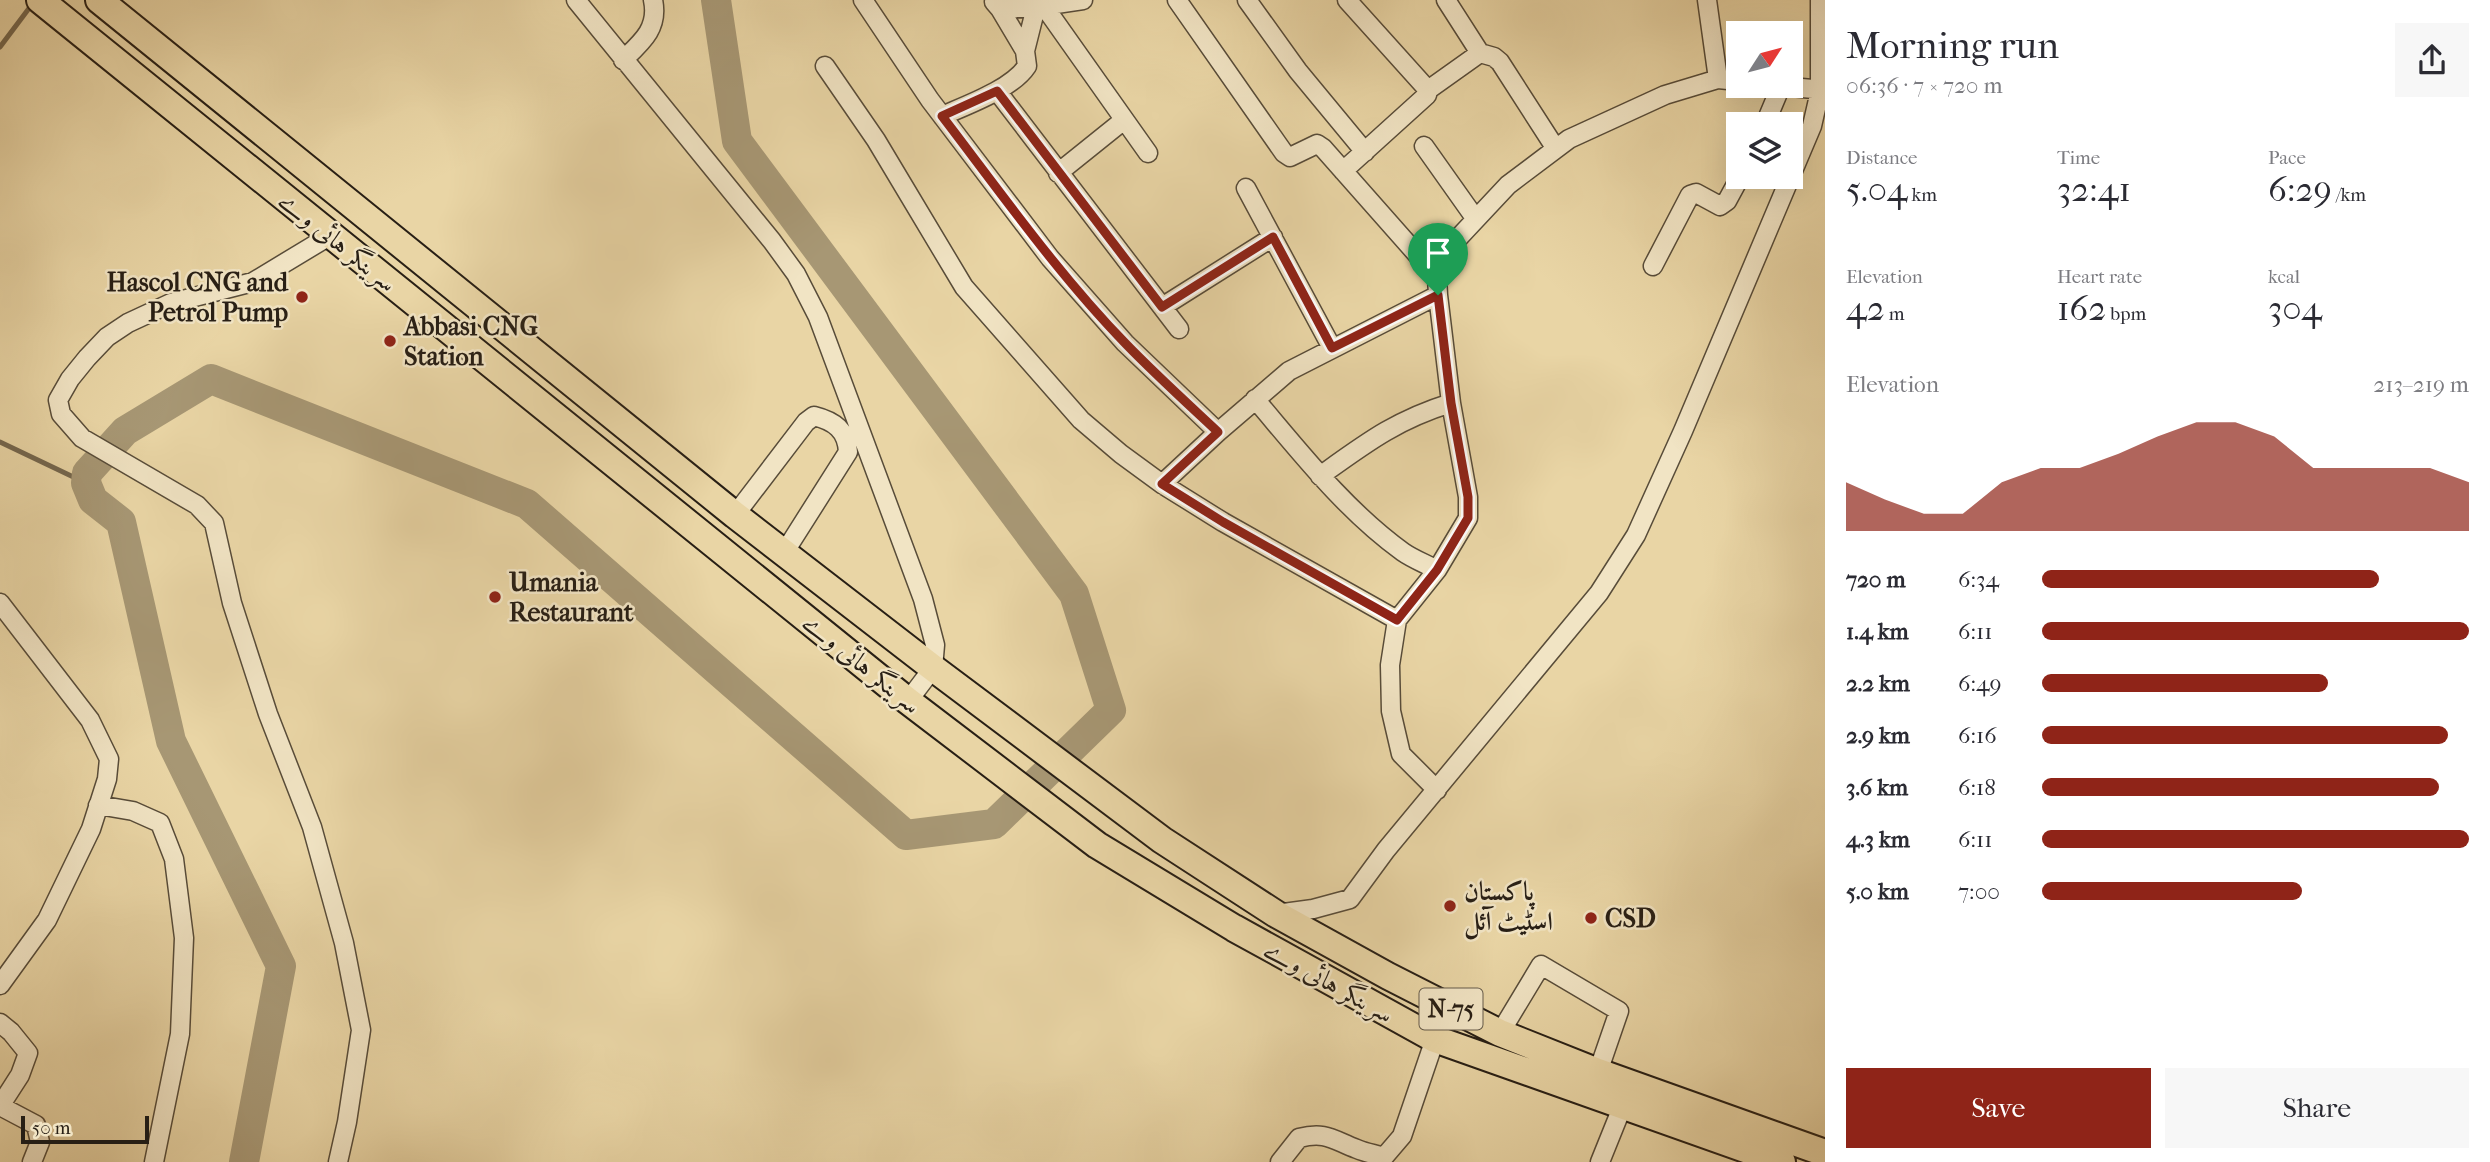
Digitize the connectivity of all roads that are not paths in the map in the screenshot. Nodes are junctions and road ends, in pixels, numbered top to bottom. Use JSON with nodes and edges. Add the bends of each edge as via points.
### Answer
{"nodes":[{"id":1,"x":40,"y":0,"type":"edge"},
{"id":2,"x":99,"y":0,"type":"edge"},
{"id":3,"x":576,"y":0,"type":"edge"},
{"id":4,"x":653,"y":0,"type":"edge"},
{"id":5,"x":863,"y":0,"type":"edge"},
{"id":6,"x":1083,"y":0,"type":"edge"},
{"id":7,"x":1177,"y":0,"type":"edge"},
{"id":8,"x":1247,"y":0,"type":"edge"},
{"id":9,"x":1347,"y":0,"type":"edge"},
{"id":10,"x":1446,"y":0,"type":"edge"},
{"id":11,"x":1707,"y":0,"type":"edge"},
{"id":12,"x":1820,"y":0,"type":"edge"},
{"id":13,"x":996,"y":4,"type":"edge"},
{"id":14,"x":1040,"y":6,"type":"junction"},
{"id":15,"x":1025,"y":51,"type":"junction"},
{"id":16,"x":1480,"y":53,"type":"junction"},
{"id":17,"x":623,"y":60,"type":"junction"},
{"id":18,"x":825,"y":66,"type":"dead end"},
{"id":19,"x":1718,"y":79,"type":"junction"},
{"id":20,"x":1726,"y":80,"type":"edge"},
{"id":21,"x":1803,"y":88,"type":"edge"},
{"id":22,"x":1428,"y":90,"type":"junction"},
{"id":23,"x":1823,"y":90,"type":"edge"},
{"id":24,"x":997,"y":91,"type":"junction"},
{"id":25,"x":942,"y":116,"type":"junction"},
{"id":26,"x":1124,"y":120,"type":"junction"},
{"id":27,"x":1424,"y":146,"type":"dead end"},
{"id":28,"x":1556,"y":149,"type":"junction"},
{"id":29,"x":1365,"y":152,"type":"junction"},
{"id":30,"x":1148,"y":153,"type":"dead end"},
{"id":31,"x":1343,"y":171,"type":"junction"},
{"id":32,"x":1058,"y":173,"type":"junction"},
{"id":33,"x":1246,"y":188,"type":"dead end"},
{"id":34,"x":1734,"y":189,"type":"edge"},
{"id":35,"x":1475,"y":218,"type":"junction"},
{"id":36,"x":331,"y":235,"type":"junction"},
{"id":37,"x":1273,"y":237,"type":"junction"},
{"id":38,"x":1654,"y":266,"type":"dead end"},
{"id":39,"x":1437,"y":276,"type":"junction"},
{"id":40,"x":1438,"y":295,"type":"junction"},
{"id":41,"x":1162,"y":307,"type":"junction"},
{"id":42,"x":1179,"y":329,"type":"dead end"},
{"id":43,"x":1332,"y":348,"type":"junction"},
{"id":44,"x":1255,"y":399,"type":"junction"},
{"id":45,"x":1451,"y":403,"type":"junction"},
{"id":46,"x":1218,"y":432,"type":"junction"},
{"id":47,"x":1320,"y":475,"type":"junction"},
{"id":48,"x":1162,"y":484,"type":"junction"},
{"id":49,"x":735,"y":515,"type":"junction"},
{"id":50,"x":784,"y":553,"type":"junction"},
{"id":51,"x":1437,"y":570,"type":"junction"},
{"id":52,"x":0,"y":603,"type":"edge"},
{"id":53,"x":1397,"y":620,"type":"junction"},
{"id":54,"x":933,"y":668,"type":"junction"},
{"id":55,"x":908,"y":701,"type":"junction"},
{"id":56,"x":1437,"y":790,"type":"junction"},
{"id":57,"x":98,"y":805,"type":"junction"},
{"id":58,"x":1276,"y":914,"type":"junction"},
{"id":59,"x":0,"y":985,"type":"edge"},
{"id":60,"x":0,"y":1023,"type":"edge"},
{"id":61,"x":1500,"y":1033,"type":"junction"},
{"id":62,"x":1435,"y":1040,"type":"junction"},
{"id":63,"x":1598,"y":1072,"type":"junction"},
{"id":64,"x":1623,"y":1105,"type":"junction"},
{"id":65,"x":1825,"y":1153,"type":"edge"},
{"id":66,"x":32,"y":1162,"type":"edge"},
{"id":67,"x":154,"y":1162,"type":"edge"},
{"id":68,"x":338,"y":1162,"type":"edge"},
{"id":69,"x":1280,"y":1162,"type":"edge"},
{"id":70,"x":1600,"y":1162,"type":"edge"},
{"id":71,"x":1782,"y":1162,"type":"edge"}],
"edges":[{"from":1,"to":36,"type":"highway","name":"سرینگر ہائی وے","number":"N-75"},
{"from":2,"to":49,"type":"highway","name":"سرینگر ہائی وے","number":"N-75"},
{"from":3,"to":17,"type":"street"},
{"from":4,"to":17,"type":"street","via":[[654,22],[648,37]]},
{"from":5,"to":25,"type":"street"},
{"from":6,"to":14,"type":"street"},
{"from":7,"to":31,"type":"street","via":[[1284,153],[1290,157],[1317,144]]},
{"from":8,"to":29,"type":"street"},
{"from":9,"to":22,"type":"street"},
{"from":10,"to":16,"type":"street"},
{"from":11,"to":19,"type":"street"},
{"from":12,"to":23,"type":"street"},
{"from":13,"to":14,"type":"street"},
{"from":13,"to":15,"type":"street"},
{"from":14,"to":15,"type":"street"},
{"from":14,"to":26,"type":"street"},
{"from":15,"to":24,"type":"street","via":[[1023,72]]},
{"from":16,"to":22,"type":"street"},
{"from":16,"to":28,"type":"street","via":[[1500,62]]},
{"from":17,"to":54,"type":"street","via":[[772,241],[818,317],[923,599],[934,645]]},
{"from":18,"to":48,"type":"street","via":[[876,140],[964,287],[1081,420]]},
{"from":19,"to":20,"type":"street"},
{"from":19,"to":28,"type":"street","via":[[1665,95]]},
{"from":21,"to":23,"type":"street"},
{"from":22,"to":29,"type":"street"},
{"from":23,"to":56,"type":"street","via":[[1807,138],[1636,535],[1599,593]]},
{"from":24,"to":25,"type":"street"},
{"from":24,"to":32,"type":"street"},
{"from":25,"to":46,"type":"street","via":[[1125,343]]},
{"from":26,"to":30,"type":"street"},
{"from":26,"to":32,"type":"street"},
{"from":27,"to":35,"type":"street"},
{"from":28,"to":35,"type":"street","via":[[1508,185]]},
{"from":29,"to":31,"type":"street"},
{"from":31,"to":39,"type":"street"},
{"from":32,"to":41,"type":"street"},
{"from":33,"to":37,"type":"street"},
{"from":34,"to":38,"type":"street","via":[[1720,206],[1696,193],[1690,195]]},
{"from":35,"to":39,"type":"street","via":[[1448,249]]},
{"from":36,"to":55,"type":"highway","name":"سرینگر ہائی وے","number":"N-75"},
{"from":36,"to":68,"type":"street","via":[[253,282],[171,303],[128,323],[107,337],[58,400],[61,414],[82,438],[197,505],[214,523],[232,603],[312,827],[344,943],[361,1030]]},
{"from":37,"to":41,"type":"street"},
{"from":37,"to":43,"type":"street"},
{"from":39,"to":40,"type":"street"},
{"from":40,"to":43,"type":"street"},
{"from":40,"to":45,"type":"street"},
{"from":41,"to":42,"type":"street"},
{"from":43,"to":44,"type":"street","via":[[1289,371]]},
{"from":44,"to":46,"type":"street"},
{"from":44,"to":47,"type":"street"},
{"from":45,"to":47,"type":"street","via":[[1401,421]]},
{"from":45,"to":51,"type":"street","via":[[1468,518]]},
{"from":46,"to":48,"type":"street"},
{"from":47,"to":51,"type":"street","via":[[1404,552]]},
{"from":48,"to":53,"type":"street"},
{"from":49,"to":50,"type":"highway","name":"سرینگر ہائی وے","number":"N-75"},
{"from":49,"to":50,"type":"street","via":[[806,422],[814,416],[843,432],[848,452]]},
{"from":50,"to":54,"type":"highway","name":"سرینگر ہائی وے","number":"N-75"},
{"from":51,"to":53,"type":"street"},
{"from":52,"to":57,"type":"street","via":[[90,720],[109,760]]},
{"from":53,"to":56,"type":"street","via":[[1390,665],[1391,711],[1401,754]]},
{"from":54,"to":55,"type":"street"},
{"from":54,"to":58,"type":"highway","name":"سرینگر ہائی وے","number":"N-75","via":[[1162,840]]},
{"from":55,"to":62,"type":"highway","name":"سرینگر ہائی وے","number":"N-75","via":[[1097,845]]},
{"from":56,"to":58,"type":"street","via":[[1350,899]]},
{"from":57,"to":59,"type":"street","via":[[47,920]]},
{"from":57,"to":67,"type":"street","via":[[133,811],[160,823],[174,859],[184,937],[180,1034]]},
{"from":58,"to":61,"type":"highway","name":"سرینگر ہائی وے","number":"N-75"},
{"from":60,"to":66,"type":"street","via":[[28,1053],[0,1106],[36,1125],[40,1142]]},
{"from":61,"to":63,"type":"highway","name":"سرینگر ہائی وے","number":"N-75"},
{"from":61,"to":63,"type":"street","via":[[1541,965],[1619,1011]]},
{"from":62,"to":64,"type":"highway","name":"سرینگر ہائی وے","number":"N-75"},
{"from":62,"to":69,"type":"street","via":[[1402,1136],[1384,1157],[1314,1134],[1299,1138]]},
{"from":63,"to":65,"type":"highway","name":"سرینگر ہائی وے","number":"N-75"},
{"from":64,"to":70,"type":"street"},
{"from":64,"to":71,"type":"highway","name":"سرینگر ہائی وے","number":"N-75"}]}
